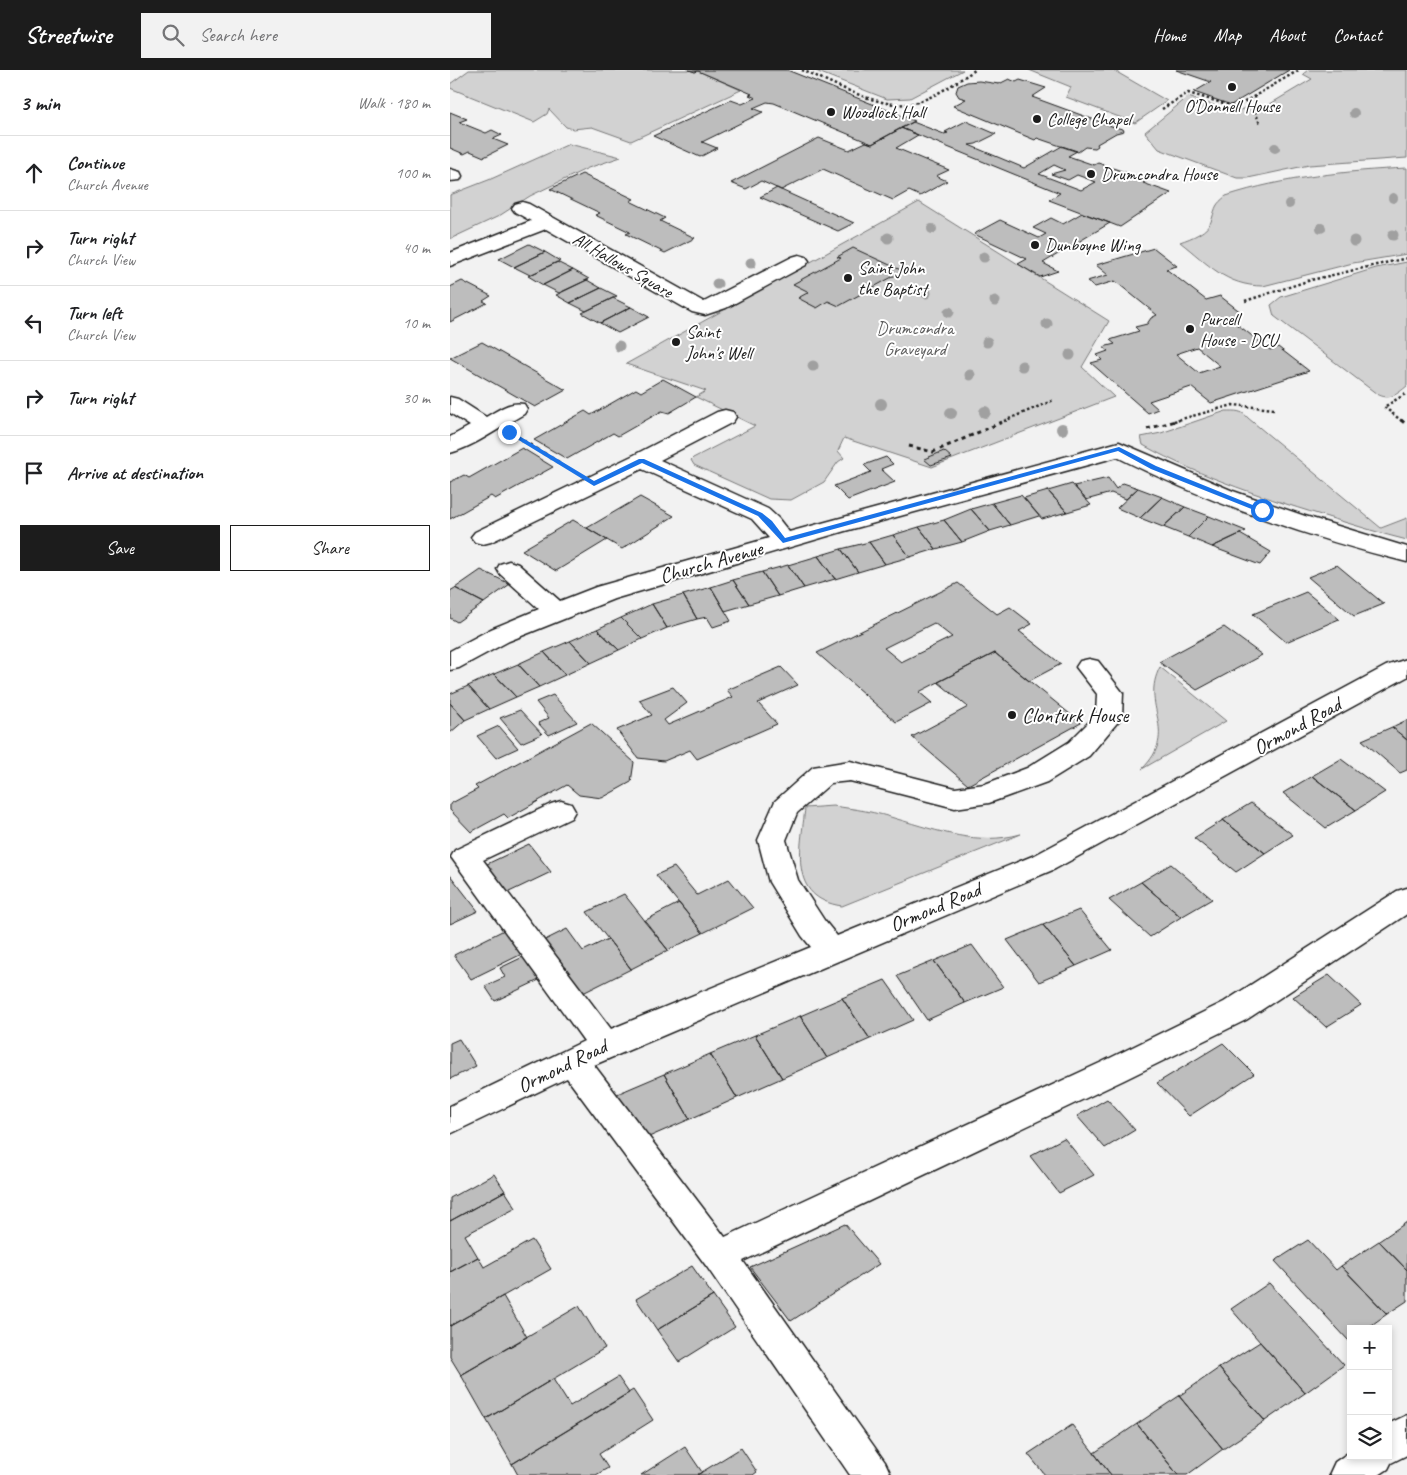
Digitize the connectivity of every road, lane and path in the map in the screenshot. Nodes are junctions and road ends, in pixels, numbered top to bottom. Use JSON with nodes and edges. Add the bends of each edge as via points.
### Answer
{"nodes":[{"id":1,"x":802,"y":70,"type":"edge"},
{"id":2,"x":975,"y":70,"type":"edge"},
{"id":3,"x":1298,"y":70,"type":"edge"},
{"id":4,"x":1255,"y":96,"type":"junction"},
{"id":5,"x":1162,"y":109,"type":"dead end"},
{"id":6,"x":1260,"y":124,"type":"dead end"},
{"id":7,"x":522,"y":208,"type":"dead end"},
{"id":8,"x":547,"y":222,"type":"junction"},
{"id":9,"x":1407,"y":258,"type":"edge"},
{"id":10,"x":450,"y":260,"type":"edge"},
{"id":11,"x":799,"y":262,"type":"dead end"},
{"id":12,"x":1244,"y":301,"type":"dead end"},
{"id":13,"x":1407,"y":393,"type":"edge"},
{"id":14,"x":1054,"y":400,"type":"dead end"},
{"id":15,"x":450,"y":404,"type":"edge"},
{"id":16,"x":516,"y":409,"type":"dead end"},
{"id":17,"x":1274,"y":409,"type":"dead end"},
{"id":18,"x":725,"y":417,"type":"dead end"},
{"id":19,"x":1407,"y":425,"type":"edge"},
{"id":20,"x":486,"y":426,"type":"junction"},
{"id":21,"x":517,"y":437,"type":"dead end"},
{"id":22,"x":450,"y":446,"type":"edge"},
{"id":23,"x":909,"y":446,"type":"dead end"},
{"id":24,"x":1119,"y":449,"type":"junction"},
{"id":25,"x":642,"y":460,"type":"junction"},
{"id":26,"x":594,"y":484,"type":"junction"},
{"id":27,"x":484,"y":537,"type":"dead end"},
{"id":28,"x":783,"y":541,"type":"junction"},
{"id":29,"x":1407,"y":556,"type":"edge"},
{"id":30,"x":509,"y":569,"type":"dead end"},
{"id":31,"x":556,"y":611,"type":"junction"},
{"id":32,"x":450,"y":662,"type":"edge"},
{"id":33,"x":1089,"y":667,"type":"dead end"},
{"id":34,"x":1407,"y":667,"type":"edge"},
{"id":35,"x":561,"y":811,"type":"dead end"},
{"id":36,"x":1407,"y":899,"type":"edge"},
{"id":37,"x":832,"y":950,"type":"junction"},
{"id":38,"x":605,"y":1045,"type":"junction"},
{"id":39,"x":571,"y":1060,"type":"junction"},
{"id":40,"x":450,"y":1121,"type":"edge"},
{"id":41,"x":719,"y":1256,"type":"junction"},
{"id":42,"x":1407,"y":1433,"type":"edge"},
{"id":43,"x":1392,"y":1443,"type":"edge"},
{"id":44,"x":1369,"y":1460,"type":"edge"},
{"id":45,"x":872,"y":1475,"type":"edge"},
{"id":46,"x":1348,"y":1475,"type":"edge"}],
"edges":[{"from":1,"to":2,"type":"path","via":[[890,104],[907,104]]},
{"from":3,"to":4,"type":"path"},
{"from":4,"to":5,"type":"path","via":[[1234,108],[1188,93]]},
{"from":4,"to":6,"type":"path","via":[[1255,111]]},
{"from":7,"to":8,"type":"street","name":"All Hallows Square"},
{"from":8,"to":10,"type":"street","name":"All Hallows Square"},
{"from":8,"to":11,"type":"street","name":"All Hallows Square","via":[[705,309]]},
{"from":9,"to":12,"type":"path","via":[[1311,280]]},
{"from":13,"to":19,"type":"path","via":[[1384,407]]},
{"from":14,"to":23,"type":"path","via":[[933,452]]},
{"from":15,"to":20,"type":"street"},
{"from":16,"to":20,"type":"street"},
{"from":17,"to":24,"type":"path","via":[[1233,405],[1140,431]]},
{"from":18,"to":25,"type":"street"},
{"from":20,"to":22,"type":"street"},
{"from":21,"to":26,"type":"path"},
{"from":24,"to":28,"type":"street","name":"Church Avenue"},
{"from":24,"to":29,"type":"street","via":[[1154,467],[1262,510]]},
{"from":25,"to":26,"type":"street"},
{"from":25,"to":28,"type":"street","via":[[754,511],[770,523]]},
{"from":26,"to":27,"type":"street"},
{"from":28,"to":31,"type":"street","name":"Church Avenue"},
{"from":30,"to":31,"type":"street"},
{"from":31,"to":32,"type":"street","name":"Church Avenue","via":[[500,635]]},
{"from":33,"to":37,"type":"street","via":[[1110,693],[1109,717],[1078,749],[1037,775],[989,792],[955,798],[850,771],[823,774],[785,808],[772,840],[784,882],[813,928]]},
{"from":34,"to":37,"type":"street","name":"Ormond Road","via":[[1045,862]]},
{"from":35,"to":38,"type":"street","via":[[465,857]]},
{"from":36,"to":41,"type":"street","via":[[1235,1011],[1104,1076]]},
{"from":37,"to":38,"type":"street","name":"Ormond Road"},
{"from":38,"to":39,"type":"street","name":"Ormond Road"},
{"from":39,"to":40,"type":"street","name":"Ormond Road"},
{"from":39,"to":41,"type":"street"},
{"from":41,"to":45,"type":"street"},
{"from":42,"to":43,"type":"street"},
{"from":44,"to":46,"type":"street"}]}
